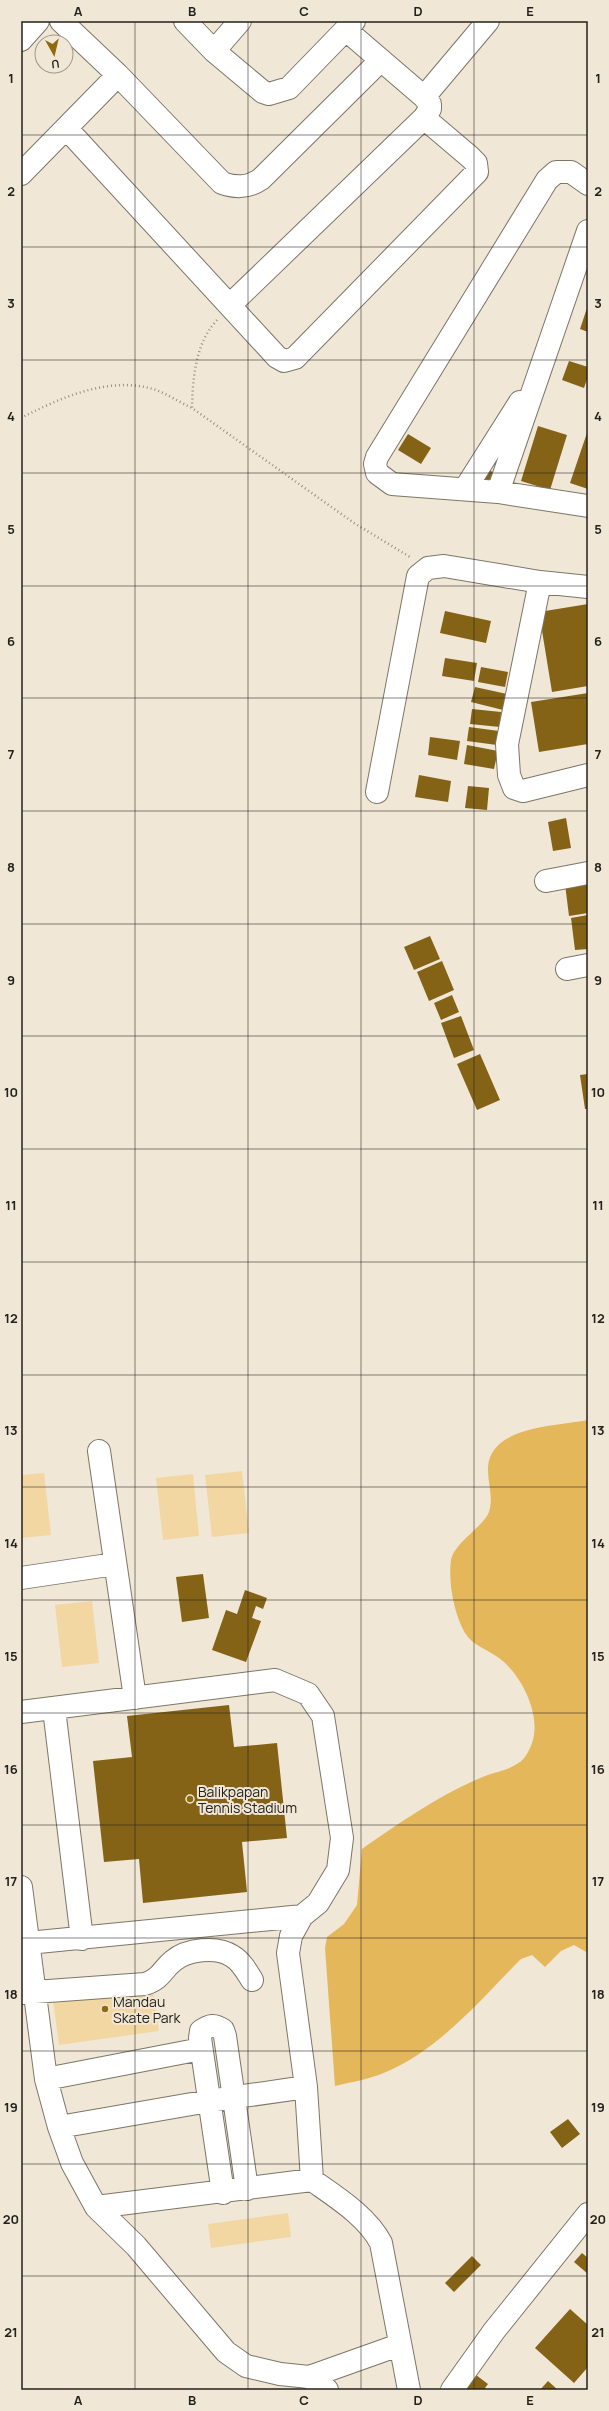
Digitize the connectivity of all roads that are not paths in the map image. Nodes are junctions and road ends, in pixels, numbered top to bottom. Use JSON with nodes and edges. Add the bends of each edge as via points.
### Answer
{"nodes":[{"id":1,"x":38,"y":21,"type":"edge"},
{"id":2,"x":62,"y":21,"type":"edge"},
{"id":3,"x":185,"y":21,"type":"edge"},
{"id":4,"x":240,"y":21,"type":"edge"},
{"id":5,"x":488,"y":21,"type":"edge"},
{"id":6,"x":350,"y":26,"type":"edge"},
{"id":7,"x":21,"y":40,"type":"edge"},
{"id":8,"x":214,"y":51,"type":"junction"},
{"id":9,"x":381,"y":60,"type":"junction"},
{"id":10,"x":118,"y":75,"type":"junction"},
{"id":11,"x":424,"y":97,"type":"junction"},
{"id":12,"x":424,"y":118,"type":"junction"},
{"id":13,"x":66,"y":128,"type":"junction"},
{"id":14,"x":21,"y":174,"type":"edge"},
{"id":15,"x":588,"y":184,"type":"edge"},
{"id":16,"x":588,"y":231,"type":"edge"},
{"id":17,"x":230,"y":305,"type":"junction"},
{"id":18,"x":540,"y":371,"type":"junction"},
{"id":19,"x":465,"y":489,"type":"junction"},
{"id":20,"x":498,"y":492,"type":"junction"},
{"id":21,"x":588,"y":506,"type":"edge"},
{"id":22,"x":540,"y":582,"type":"junction"},
{"id":23,"x":588,"y":587,"type":"edge"},
{"id":24,"x":588,"y":775,"type":"edge"},
{"id":25,"x":377,"y":792,"type":"dead end"},
{"id":26,"x":588,"y":873,"type":"edge"},
{"id":27,"x":546,"y":881,"type":"dead end"},
{"id":28,"x":99,"y":1451,"type":"dead end"},
{"id":29,"x":116,"y":1564,"type":"junction"},
{"id":30,"x":21,"y":1578,"type":"edge"},
{"id":31,"x":135,"y":1698,"type":"junction"},
{"id":32,"x":54,"y":1709,"type":"junction"},
{"id":33,"x":21,"y":1712,"type":"edge"},
{"id":34,"x":21,"y":1887,"type":"edge"},
{"id":35,"x":302,"y":1916,"type":"junction"},
{"id":36,"x":82,"y":1939,"type":"junction"},
{"id":37,"x":28,"y":1943,"type":"junction"},
{"id":38,"x":252,"y":1980,"type":"dead end"},
{"id":39,"x":28,"y":1992,"type":"edge"},
{"id":40,"x":201,"y":2049,"type":"junction"},
{"id":41,"x":46,"y":2079,"type":"junction"},
{"id":42,"x":306,"y":2087,"type":"junction"},
{"id":43,"x":234,"y":2098,"type":"junction"},
{"id":44,"x":209,"y":2101,"type":"junction"},
{"id":45,"x":59,"y":2127,"type":"junction"},
{"id":46,"x":312,"y":2180,"type":"junction"},
{"id":47,"x":247,"y":2189,"type":"junction"},
{"id":48,"x":223,"y":2193,"type":"junction"},
{"id":49,"x":96,"y":2207,"type":"junction"},
{"id":50,"x":588,"y":2214,"type":"edge"},
{"id":51,"x":399,"y":2344,"type":"junction"},
{"id":52,"x":309,"y":2377,"type":"junction"},
{"id":53,"x":327,"y":2390,"type":"edge"},
{"id":54,"x":409,"y":2390,"type":"edge"},
{"id":55,"x":452,"y":2390,"type":"edge"}],
"edges":[{"from":1,"to":7,"type":"street"},
{"from":2,"to":10,"type":"street"},
{"from":3,"to":8,"type":"street"},
{"from":4,"to":8,"type":"street"},
{"from":5,"to":11,"type":"street"},
{"from":6,"to":8,"type":"street","via":[[289,88],[269,94],[262,92]]},
{"from":6,"to":9,"type":"street"},
{"from":9,"to":10,"type":"street","via":[[261,179],[245,186],[232,187],[222,183]]},
{"from":9,"to":11,"type":"street"},
{"from":10,"to":13,"type":"street"},
{"from":11,"to":12,"type":"street","via":[[430,104],[430,110]]},
{"from":12,"to":17,"type":"street"},
{"from":12,"to":17,"type":"street","via":[[470,156],[476,163],[477,172],[295,358],[284,361],[277,357]]},
{"from":13,"to":14,"type":"street"},
{"from":13,"to":17,"type":"street"},
{"from":15,"to":19,"type":"street","via":[[571,172],[556,172],[548,180],[376,457],[377,473],[392,484]]},
{"from":16,"to":18,"type":"street"},
{"from":18,"to":19,"type":"street"},
{"from":18,"to":20,"type":"street"},
{"from":19,"to":20,"type":"street"},
{"from":20,"to":21,"type":"street"},
{"from":22,"to":23,"type":"street"},
{"from":22,"to":24,"type":"street","via":[[507,744],[509,775],[514,788],[523,791]]},
{"from":22,"to":25,"type":"street","via":[[444,566],[428,568],[418,576]]},
{"from":26,"to":27,"type":"street"},
{"from":28,"to":29,"type":"street"},
{"from":29,"to":30,"type":"street"},
{"from":29,"to":31,"type":"street"},
{"from":31,"to":32,"type":"street"},
{"from":31,"to":35,"type":"street","via":[[275,1680],[308,1694],[322,1716],[342,1838],[338,1870],[318,1903]]},
{"from":32,"to":33,"type":"street"},
{"from":32,"to":36,"type":"street"},
{"from":34,"to":37,"type":"street"},
{"from":35,"to":36,"type":"street"},
{"from":35,"to":42,"type":"street","via":[[291,1936],[288,1953]]},
{"from":36,"to":37,"type":"street"},
{"from":37,"to":39,"type":"street"},
{"from":38,"to":39,"type":"street","via":[[232,1956],[216,1951],[194,1951],[173,1961],[157,1980],[145,1984]]},
{"from":39,"to":41,"type":"street"},
{"from":40,"to":41,"type":"street"},
{"from":40,"to":43,"type":"street","via":[[201,2031],[209,2026],[218,2026],[224,2030]]},
{"from":40,"to":44,"type":"street"},
{"from":41,"to":45,"type":"street"},
{"from":42,"to":43,"type":"street"},
{"from":42,"to":46,"type":"street"},
{"from":43,"to":44,"type":"street"},
{"from":43,"to":47,"type":"street"},
{"from":44,"to":45,"type":"street"},
{"from":44,"to":48,"type":"street"},
{"from":45,"to":49,"type":"street","via":[[72,2163]]},
{"from":46,"to":47,"type":"street"},
{"from":46,"to":51,"type":"street","via":[[334,2195],[374,2230],[381,2243]]},
{"from":47,"to":48,"type":"street"},
{"from":48,"to":49,"type":"street"},
{"from":49,"to":52,"type":"street","via":[[136,2246],[226,2352],[246,2366],[280,2374]]},
{"from":50,"to":55,"type":"street","via":[[494,2331]]},
{"from":51,"to":52,"type":"street"},
{"from":51,"to":54,"type":"street"},
{"from":52,"to":53,"type":"street"}]}
